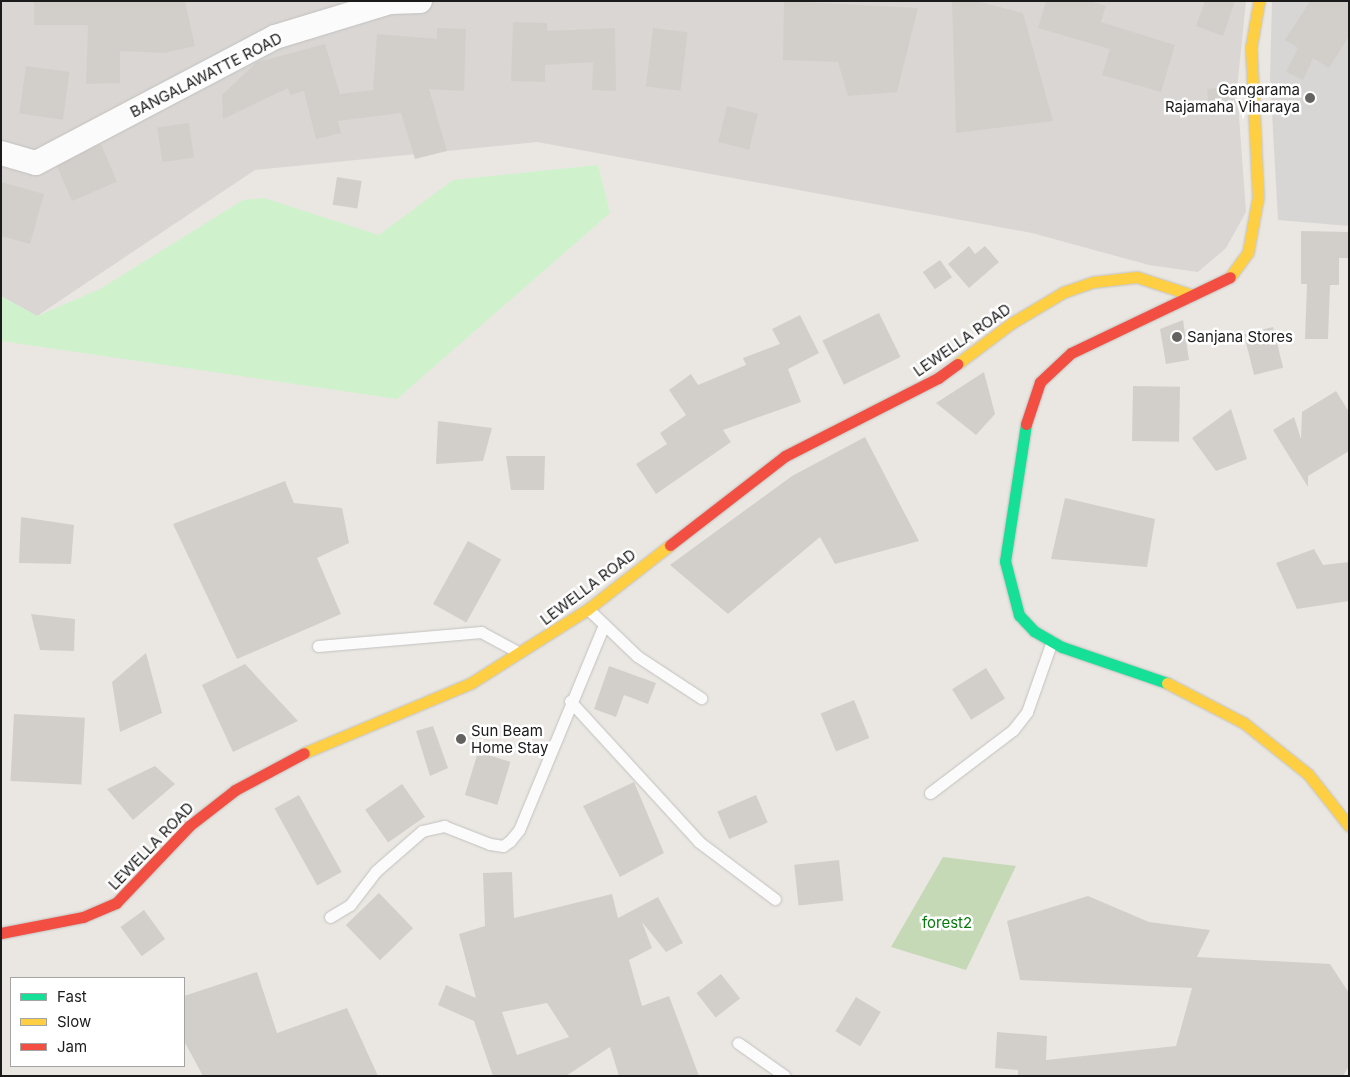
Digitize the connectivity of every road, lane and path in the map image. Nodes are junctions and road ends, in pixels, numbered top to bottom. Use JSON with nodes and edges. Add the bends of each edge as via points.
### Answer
{"nodes":[{"id":1,"x":420,"y":1,"type":"edge"},
{"id":2,"x":1259,"y":1,"type":"edge"},
{"id":3,"x":1,"y":154,"type":"edge"},
{"id":4,"x":1192,"y":295,"type":"junction"},
{"id":5,"x":588,"y":609,"type":"junction"},
{"id":6,"x":604,"y":626,"type":"junction"},
{"id":7,"x":1052,"y":641,"type":"junction"},
{"id":8,"x":318,"y":646,"type":"dead end"},
{"id":9,"x":520,"y":653,"type":"junction"},
{"id":10,"x":701,"y":698,"type":"dead end"},
{"id":11,"x":570,"y":701,"type":"junction"},
{"id":12,"x":930,"y":793,"type":"dead end"},
{"id":13,"x":1345,"y":814,"type":"edge"},
{"id":14,"x":1349,"y":826,"type":"edge"},
{"id":15,"x":775,"y":899,"type":"dead end"},
{"id":16,"x":330,"y":917,"type":"dead end"},
{"id":17,"x":1,"y":933,"type":"edge"},
{"id":18,"x":738,"y":1043,"type":"dead end"},
{"id":19,"x":785,"y":1076,"type":"edge"}],
"edges":[{"from":1,"to":3,"type":"street","name":"BANGALAWATTE ROAD","via":[[390,2],[275,37],[36,163]]},
{"from":2,"to":4,"type":"main road","via":[[1251,48],[1258,197],[1253,237],[1236,274]]},
{"from":4,"to":5,"type":"main road","name":"LEWELLA ROAD","via":[[1137,277],[1093,282],[1064,292],[1010,324],[938,378],[785,456]]},
{"from":4,"to":7,"type":"main road","via":[[1070,353],[1050,369],[1031,399],[1005,561],[1019,615]]},
{"from":5,"to":6,"type":"lane"},
{"from":5,"to":9,"type":"main road","name":"LEWELLA ROAD"},
{"from":6,"to":10,"type":"lane","via":[[637,656]]},
{"from":6,"to":11,"type":"lane"},
{"from":7,"to":12,"type":"lane","via":[[1027,712],[1013,730]]},
{"from":7,"to":13,"type":"main road","via":[[1171,684],[1244,723],[1308,774]]},
{"from":8,"to":9,"type":"lane","via":[[481,632]]},
{"from":9,"to":17,"type":"main road","name":"LEWELLA ROAD","via":[[470,683],[302,753],[235,790],[189,826],[116,903],[82,917]]},
{"from":11,"to":15,"type":"lane","via":[[699,842]]},
{"from":11,"to":16,"type":"lane","via":[[519,830],[510,841],[503,846],[490,844],[444,826],[422,831],[376,871],[350,905]]},
{"from":13,"to":14,"type":"main road"},
{"from":18,"to":19,"type":"lane"}]}
